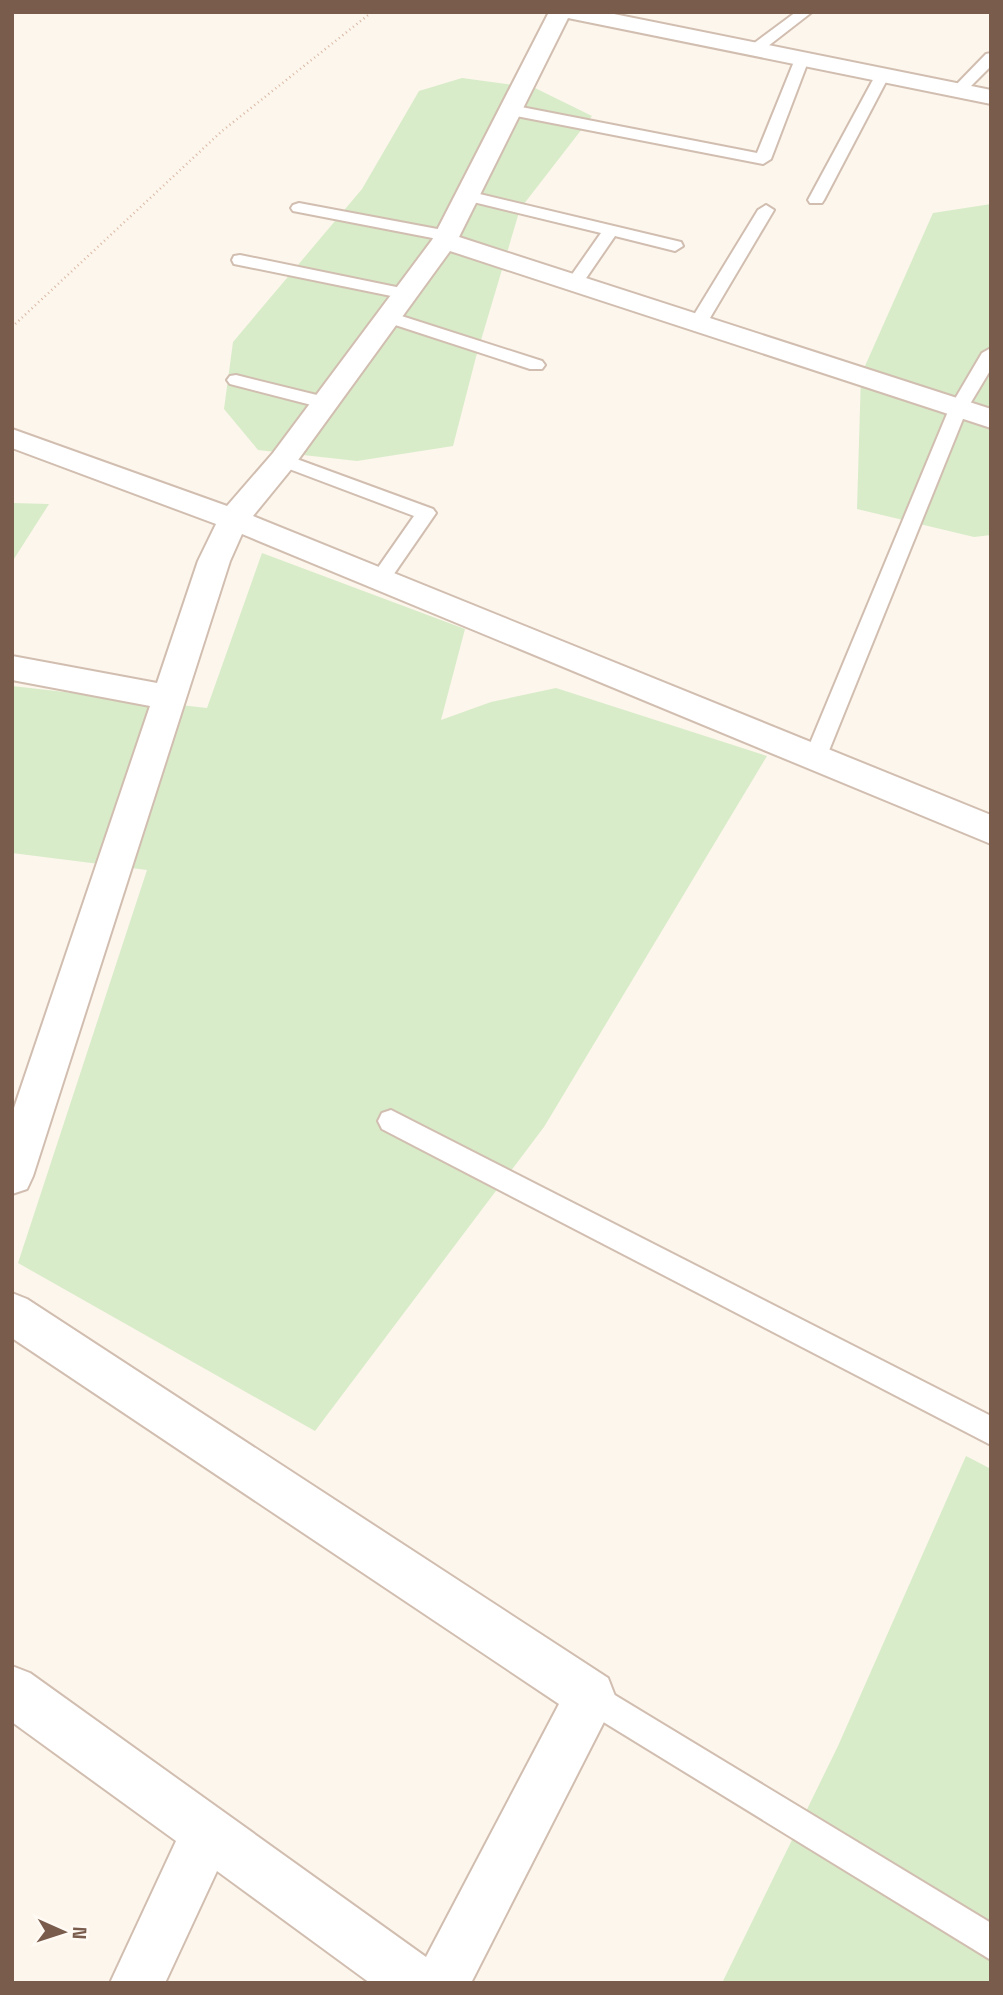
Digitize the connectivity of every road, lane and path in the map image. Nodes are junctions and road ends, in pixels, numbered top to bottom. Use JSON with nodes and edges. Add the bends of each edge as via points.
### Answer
{"nodes":[{"id":1,"x":372,"y":12,"type":"edge"},
{"id":2,"x":560,"y":12,"type":"edge"},
{"id":3,"x":569,"y":12,"type":"edge"},
{"id":4,"x":804,"y":12,"type":"edge"},
{"id":5,"x":754,"y":50,"type":"junction"},
{"id":6,"x":991,"y":57,"type":"edge"},
{"id":7,"x":802,"y":60,"type":"junction"},
{"id":8,"x":882,"y":76,"type":"junction"},
{"id":9,"x":958,"y":91,"type":"junction"},
{"id":10,"x":991,"y":97,"type":"edge"},
{"id":11,"x":511,"y":110,"type":"junction"},
{"id":12,"x":467,"y":196,"type":"junction"},
{"id":13,"x":816,"y":200,"type":"dead end"},
{"id":14,"x":299,"y":208,"type":"dead end"},
{"id":15,"x":766,"y":210,"type":"dead end"},
{"id":16,"x":611,"y":230,"type":"junction"},
{"id":17,"x":446,"y":239,"type":"junction"},
{"id":18,"x":675,"y":246,"type":"dead end"},
{"id":19,"x":240,"y":260,"type":"dead end"},
{"id":20,"x":574,"y":283,"type":"junction"},
{"id":21,"x":406,"y":294,"type":"junction"},
{"id":22,"x":389,"y":317,"type":"junction"},
{"id":23,"x":698,"y":323,"type":"junction"},
{"id":24,"x":12,"y":327,"type":"edge"},
{"id":25,"x":991,"y":353,"type":"edge"},
{"id":26,"x":536,"y":365,"type":"dead end"},
{"id":27,"x":236,"y":380,"type":"dead end"},
{"id":28,"x":327,"y":404,"type":"junction"},
{"id":29,"x":958,"y":409,"type":"junction"},
{"id":30,"x":991,"y":419,"type":"edge"},
{"id":31,"x":12,"y":438,"type":"edge"},
{"id":32,"x":283,"y":460,"type":"junction"},
{"id":33,"x":233,"y":519,"type":"junction"},
{"id":34,"x":380,"y":579,"type":"junction"},
{"id":35,"x":12,"y":668,"type":"edge"},
{"id":36,"x":171,"y":698,"type":"junction"},
{"id":37,"x":815,"y":758,"type":"junction"},
{"id":38,"x":991,"y":830,"type":"edge"},
{"id":39,"x":391,"y":1121,"type":"dead end"},
{"id":40,"x":12,"y":1176,"type":"edge"},
{"id":41,"x":12,"y":1313,"type":"edge"},
{"id":42,"x":991,"y":1431,"type":"edge"},
{"id":43,"x":12,"y":1691,"type":"edge"},
{"id":44,"x":590,"y":1696,"type":"junction"},
{"id":45,"x":208,"y":1832,"type":"junction"},
{"id":46,"x":991,"y":1944,"type":"edge"},
{"id":47,"x":137,"y":1983,"type":"edge"},
{"id":48,"x":416,"y":1983,"type":"edge"},
{"id":49,"x":442,"y":1983,"type":"edge"}],
"edges":[{"from":1,"to":24,"type":"path","via":[[222,131]]},
{"from":2,"to":11,"type":"street"},
{"from":3,"to":5,"type":"street"},
{"from":4,"to":5,"type":"lane"},
{"from":5,"to":7,"type":"street"},
{"from":6,"to":9,"type":"lane"},
{"from":7,"to":8,"type":"street"},
{"from":7,"to":11,"type":"lane","via":[[763,159]]},
{"from":8,"to":9,"type":"street"},
{"from":8,"to":13,"type":"lane"},
{"from":9,"to":10,"type":"street"},
{"from":11,"to":12,"type":"street"},
{"from":12,"to":16,"type":"lane"},
{"from":12,"to":17,"type":"street"},
{"from":14,"to":17,"type":"lane"},
{"from":15,"to":23,"type":"lane"},
{"from":16,"to":18,"type":"lane"},
{"from":16,"to":20,"type":"lane"},
{"from":17,"to":20,"type":"street"},
{"from":17,"to":21,"type":"street"},
{"from":19,"to":21,"type":"lane"},
{"from":20,"to":23,"type":"street"},
{"from":21,"to":22,"type":"street"},
{"from":22,"to":26,"type":"lane"},
{"from":22,"to":28,"type":"street"},
{"from":23,"to":29,"type":"street"},
{"from":25,"to":29,"type":"lane"},
{"from":27,"to":28,"type":"lane"},
{"from":28,"to":32,"type":"street"},
{"from":29,"to":30,"type":"street"},
{"from":29,"to":37,"type":"lane"},
{"from":31,"to":33,"type":"street"},
{"from":32,"to":33,"type":"street"},
{"from":32,"to":34,"type":"lane","via":[[426,513]]},
{"from":33,"to":34,"type":"street"},
{"from":33,"to":36,"type":"street","via":[[214,561]]},
{"from":34,"to":37,"type":"street"},
{"from":35,"to":36,"type":"street"},
{"from":36,"to":40,"type":"street"},
{"from":37,"to":38,"type":"street"},
{"from":39,"to":42,"type":"lane"},
{"from":41,"to":44,"type":"street"},
{"from":43,"to":45,"type":"street"},
{"from":44,"to":46,"type":"lane"},
{"from":44,"to":49,"type":"street"},
{"from":45,"to":47,"type":"street"},
{"from":45,"to":48,"type":"street"}]}
